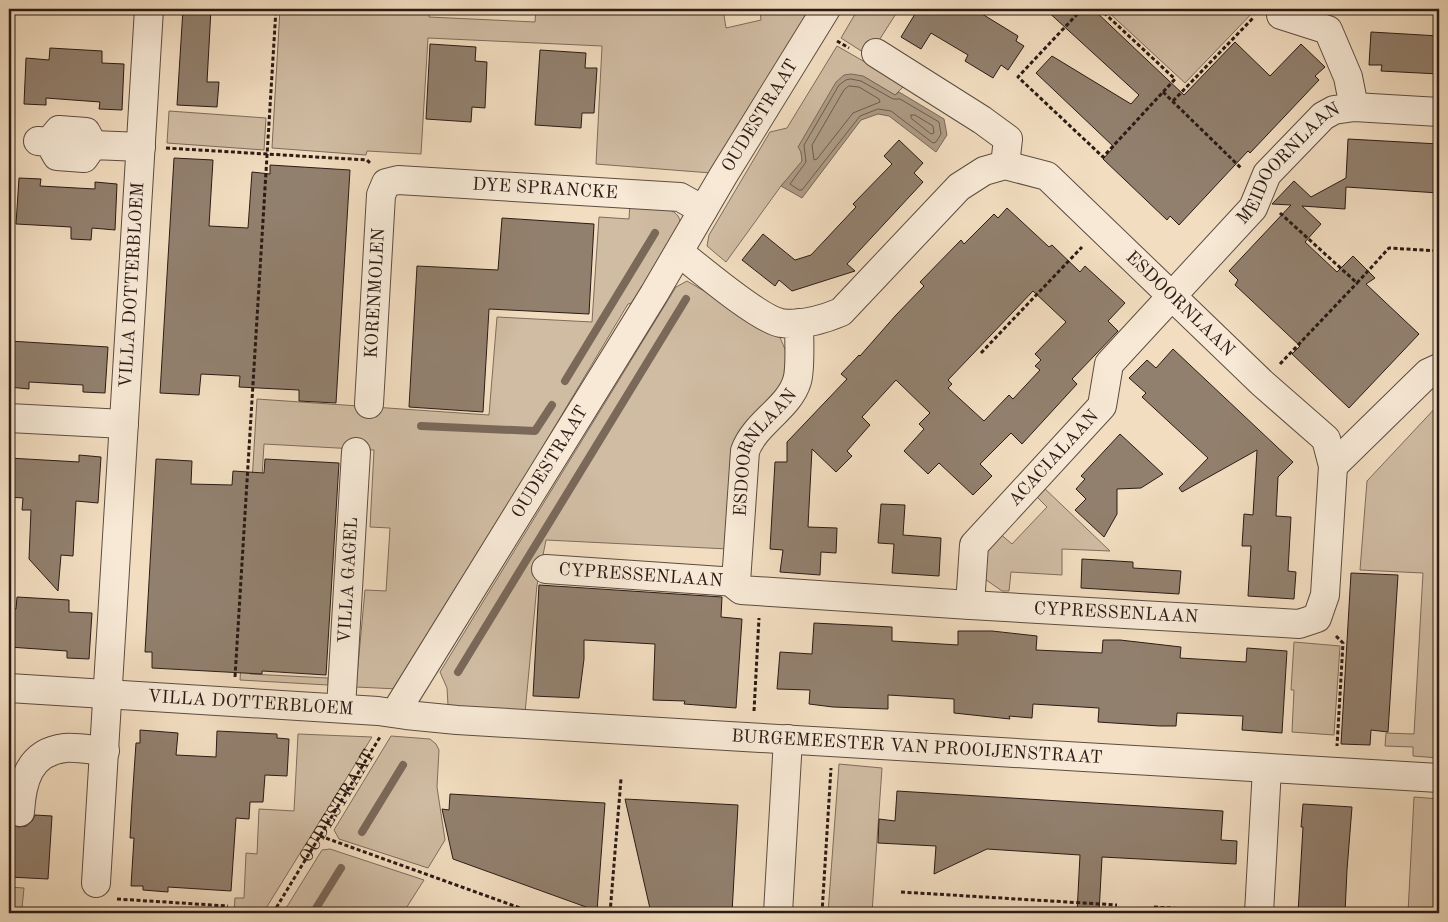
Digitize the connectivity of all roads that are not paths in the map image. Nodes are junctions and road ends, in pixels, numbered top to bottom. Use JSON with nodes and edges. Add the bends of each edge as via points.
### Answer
{"nodes":[{"id":1,"x":149,"y":9,"type":"edge"},
{"id":2,"x":1281,"y":15,"type":"dead end"},
{"id":3,"x":820,"y":19,"type":"edge"},
{"id":4,"x":876,"y":53,"type":"road end"},
{"id":5,"x":1354,"y":107,"type":"junction"},
{"id":6,"x":1439,"y":112,"type":"edge"},
{"id":7,"x":43,"y":141,"type":"dead end"},
{"id":8,"x":141,"y":147,"type":"junction"},
{"id":9,"x":1005,"y":165,"type":"junction"},
{"id":10,"x":386,"y":183,"type":"joint"},
{"id":11,"x":703,"y":210,"type":"junction"},
{"id":12,"x":678,"y":252,"type":"junction"},
{"id":13,"x":1172,"y":295,"type":"junction"},
{"id":14,"x":800,"y":322,"type":"junction"},
{"id":15,"x":1439,"y":368,"type":"edge"},
{"id":16,"x":369,"y":404,"type":"dead end"},
{"id":17,"x":9,"y":418,"type":"edge"},
{"id":18,"x":124,"y":424,"type":"junction"},
{"id":19,"x":356,"y":452,"type":"dead end"},
{"id":20,"x":1333,"y":466,"type":"junction"},
{"id":21,"x":546,"y":569,"type":"dead end"},
{"id":22,"x":744,"y":586,"type":"junction"},
{"id":23,"x":970,"y":605,"type":"junction"},
{"id":24,"x":9,"y":688,"type":"edge"},
{"id":25,"x":108,"y":694,"type":"junction"},
{"id":26,"x":341,"y":708,"type":"junction"},
{"id":27,"x":395,"y":713,"type":"junction"},
{"id":28,"x":788,"y":739,"type":"junction"},
{"id":29,"x":105,"y":751,"type":"junction"},
{"id":30,"x":1267,"y":768,"type":"junction"},
{"id":31,"x":1439,"y":778,"type":"edge"},
{"id":32,"x":20,"y":812,"type":"dead end"},
{"id":33,"x":96,"y":883,"type":"road end"},
{"id":34,"x":778,"y":913,"type":"edge"},
{"id":35,"x":1259,"y":913,"type":"edge"}],
"edges":[{"from":1,"to":8,"type":"street","name":"VILLA DOTTERBLOEM"},
{"from":2,"to":5,"type":"street","via":[[1328,30],[1348,77]]},
{"from":3,"to":11,"type":"street","name":"OUDESTRAAT"},
{"from":4,"to":9,"type":"street","via":[[1008,139]]},
{"from":5,"to":6,"type":"street","name":"MEIDOORNLAAN"},
{"from":5,"to":13,"type":"street","name":"MEIDOORNLAAN","via":[[1334,110],[1324,116],[1267,174],[1253,208]]},
{"from":7,"to":8,"type":"street","via":[[57,156],[84,158],[93,145]]},
{"from":8,"to":18,"type":"street","name":"VILLA DOTTERBLOEM"},
{"from":9,"to":13,"type":"street","name":"ESDOORNLAAN","via":[[1047,176]]},
{"from":9,"to":14,"type":"street","via":[[984,171],[959,187],[841,312],[819,321]]},
{"from":10,"to":11,"type":"street","name":"DYE SPRANCKE","via":[[398,180],[680,197]]},
{"from":10,"to":16,"type":"street","name":"KORENMOLEN","via":[[381,195]]},
{"from":11,"to":12,"type":"street","name":"OUDESTRAAT"},
{"from":12,"to":14,"type":"street","via":[[763,316],[780,323]]},
{"from":12,"to":27,"type":"street","name":"OUDESTRAAT"},
{"from":13,"to":20,"type":"street","name":"ESDOORNLAAN","via":[[1262,383],[1326,439]]},
{"from":13,"to":23,"type":"street","name":"ACACIALAAN","via":[[1109,364],[1102,406],[974,545]]},
{"from":14,"to":22,"type":"street","name":"ESDOORNLAAN","via":[[798,380],[791,394],[749,439],[745,451]]},
{"from":15,"to":20,"type":"street","via":[[1428,373]]},
{"from":17,"to":18,"type":"street"},
{"from":18,"to":25,"type":"street","name":"VILLA DOTTERBLOEM"},
{"from":19,"to":26,"type":"street","name":"VILLA GAGEL"},
{"from":20,"to":23,"type":"street","name":"CYPRESSENLAAN","via":[[1325,595],[1317,618],[1299,624]]},
{"from":21,"to":22,"type":"street","name":"CYPRESSENLAAN"},
{"from":22,"to":23,"type":"street","name":"CYPRESSENLAAN"},
{"from":24,"to":25,"type":"street","name":"VILLA DOTTERBLOEM"},
{"from":25,"to":26,"type":"street","name":"VILLA DOTTERBLOEM"},
{"from":25,"to":29,"type":"street","name":"VILLA DOTTERBLOEM"},
{"from":26,"to":27,"type":"street","name":"VILLA DOTTERBLOEM"},
{"from":27,"to":28,"type":"street","name":"BURGEMEESTER VAN PROOIJENSTRAAT","via":[[457,720]]},
{"from":28,"to":30,"type":"street","name":"BURGEMEESTER VAN PROOIJENSTRAAT"},
{"from":28,"to":34,"type":"street"},
{"from":29,"to":32,"type":"street","via":[[65,748],[39,758],[24,779]]},
{"from":29,"to":33,"type":"street","name":"VILLA DOTTERBLOEM"},
{"from":30,"to":31,"type":"street","name":"BURGEMEESTER VAN PROOIJENSTRAAT"},
{"from":30,"to":35,"type":"street"}]}
